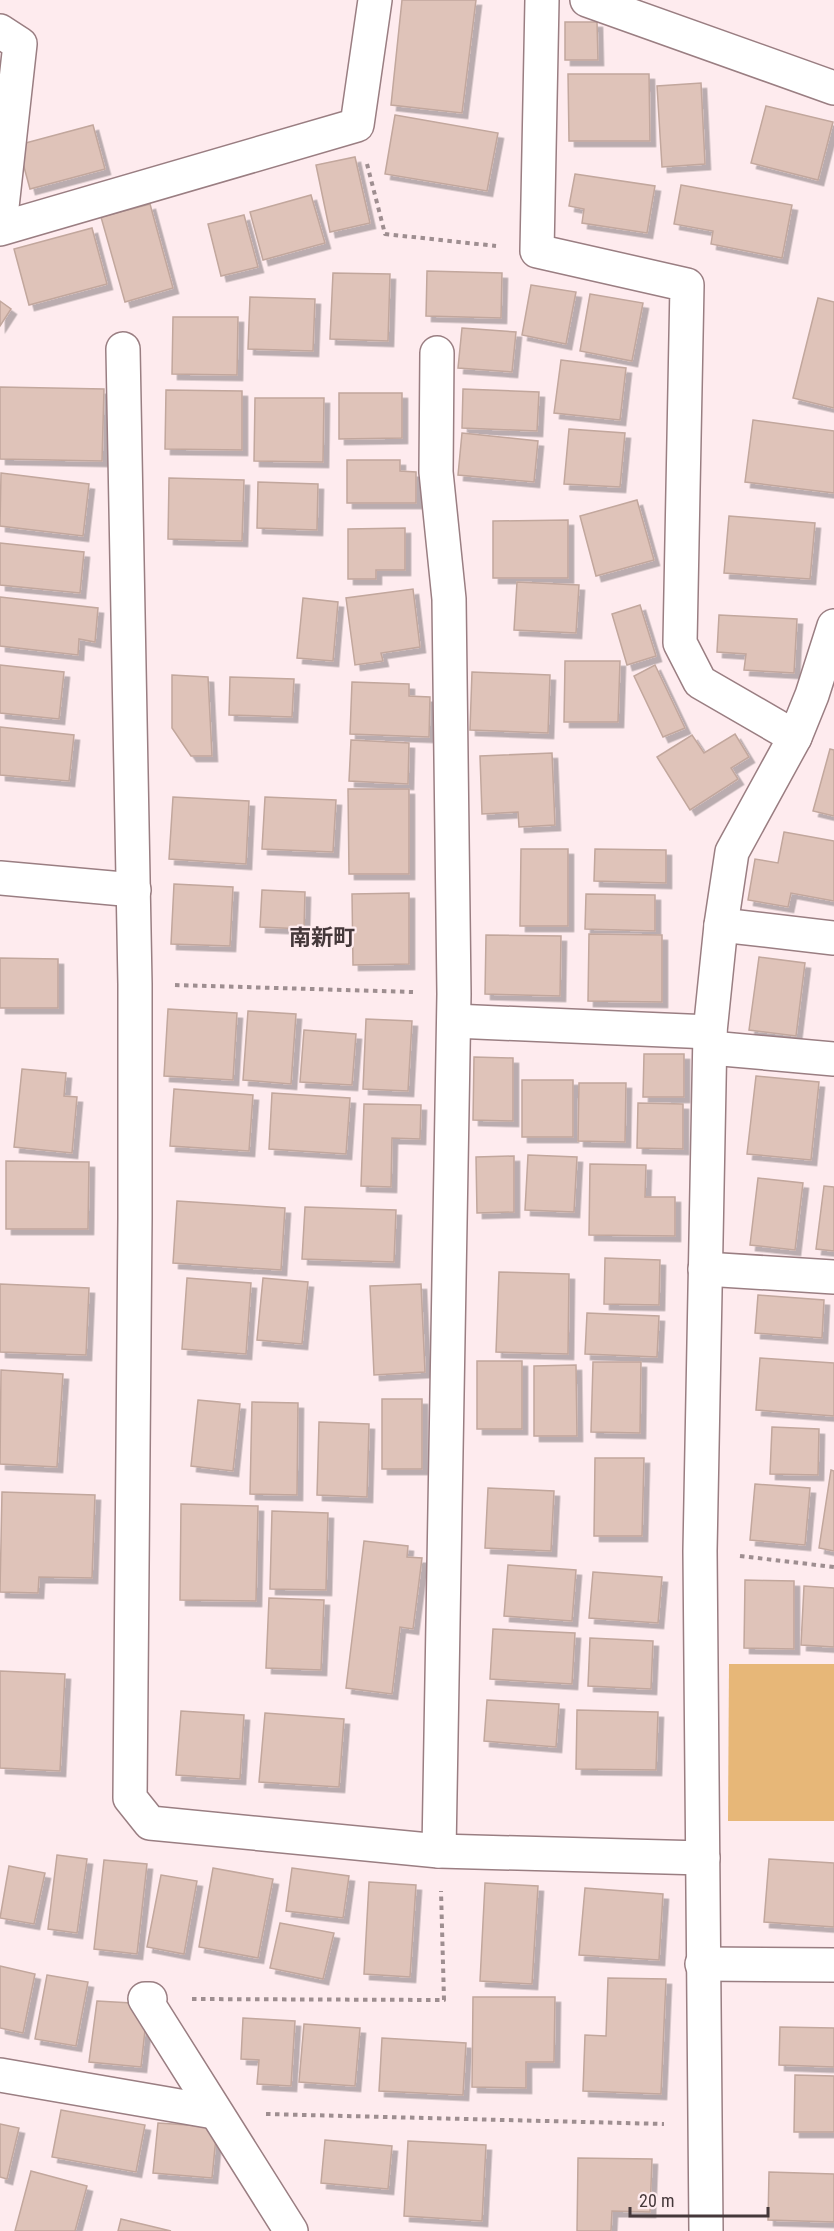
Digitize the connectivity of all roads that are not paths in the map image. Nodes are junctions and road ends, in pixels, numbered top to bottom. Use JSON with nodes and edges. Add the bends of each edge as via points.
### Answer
{"nodes":[{"id":1,"x":375,"y":0,"type":"edge"},
{"id":2,"x":542,"y":0,"type":"edge"},
{"id":3,"x":587,"y":0,"type":"edge"},
{"id":4,"x":0,"y":31,"type":"edge"},
{"id":5,"x":834,"y":88,"type":"edge"},
{"id":6,"x":0,"y":225,"type":"edge"},
{"id":7,"x":0,"y":230,"type":"edge"},
{"id":8,"x":123,"y":349,"type":"dead end"},
{"id":9,"x":437,"y":353,"type":"dead end"},
{"id":10,"x":834,"y":626,"type":"edge"},
{"id":11,"x":795,"y":736,"type":"junction"},
{"id":12,"x":0,"y":878,"type":"edge"},
{"id":13,"x":134,"y":890,"type":"junction"},
{"id":14,"x":721,"y":925,"type":"junction"},
{"id":15,"x":834,"y":938,"type":"edge"},
{"id":16,"x":454,"y":1007,"type":"junction"},
{"id":17,"x":711,"y":1040,"type":"junction"},
{"id":18,"x":834,"y":1059,"type":"edge"},
{"id":19,"x":705,"y":1269,"type":"junction"},
{"id":20,"x":834,"y":1277,"type":"edge"},
{"id":21,"x":439,"y":1851,"type":"junction"},
{"id":22,"x":703,"y":1858,"type":"junction"},
{"id":23,"x":702,"y":1964,"type":"junction"},
{"id":24,"x":834,"y":1965,"type":"edge"},
{"id":25,"x":150,"y":1999,"type":"dead end"},
{"id":26,"x":0,"y":2075,"type":"edge"},
{"id":27,"x":214,"y":2112,"type":"junction"},
{"id":28,"x":291,"y":2231,"type":"edge"},
{"id":29,"x":706,"y":2231,"type":"edge"}],
"edges":[{"from":1,"to":7,"type":"street","via":[[357,125]]},
{"from":2,"to":11,"type":"street","via":[[537,251],[687,285],[680,643],[700,682]]},
{"from":3,"to":5,"type":"street"},
{"from":4,"to":6,"type":"street","via":[[20,44]]},
{"from":8,"to":13,"type":"street"},
{"from":9,"to":16,"type":"street","via":[[436,472],[450,599]]},
{"from":10,"to":11,"type":"street","via":[[813,695]]},
{"from":11,"to":14,"type":"street","via":[[732,852]]},
{"from":12,"to":13,"type":"street"},
{"from":13,"to":21,"type":"street","via":[[130,1798],[150,1823]]},
{"from":14,"to":15,"type":"street"},
{"from":14,"to":17,"type":"street"},
{"from":16,"to":17,"type":"street"},
{"from":16,"to":21,"type":"street"},
{"from":17,"to":18,"type":"street"},
{"from":17,"to":19,"type":"street"},
{"from":19,"to":20,"type":"street"},
{"from":19,"to":22,"type":"street","via":[[700,1551]]},
{"from":21,"to":22,"type":"street"},
{"from":22,"to":23,"type":"street"},
{"from":23,"to":24,"type":"street"},
{"from":23,"to":29,"type":"street"},
{"from":25,"to":27,"type":"street","via":[[145,1999]]},
{"from":26,"to":27,"type":"street"},
{"from":27,"to":28,"type":"street"}]}
